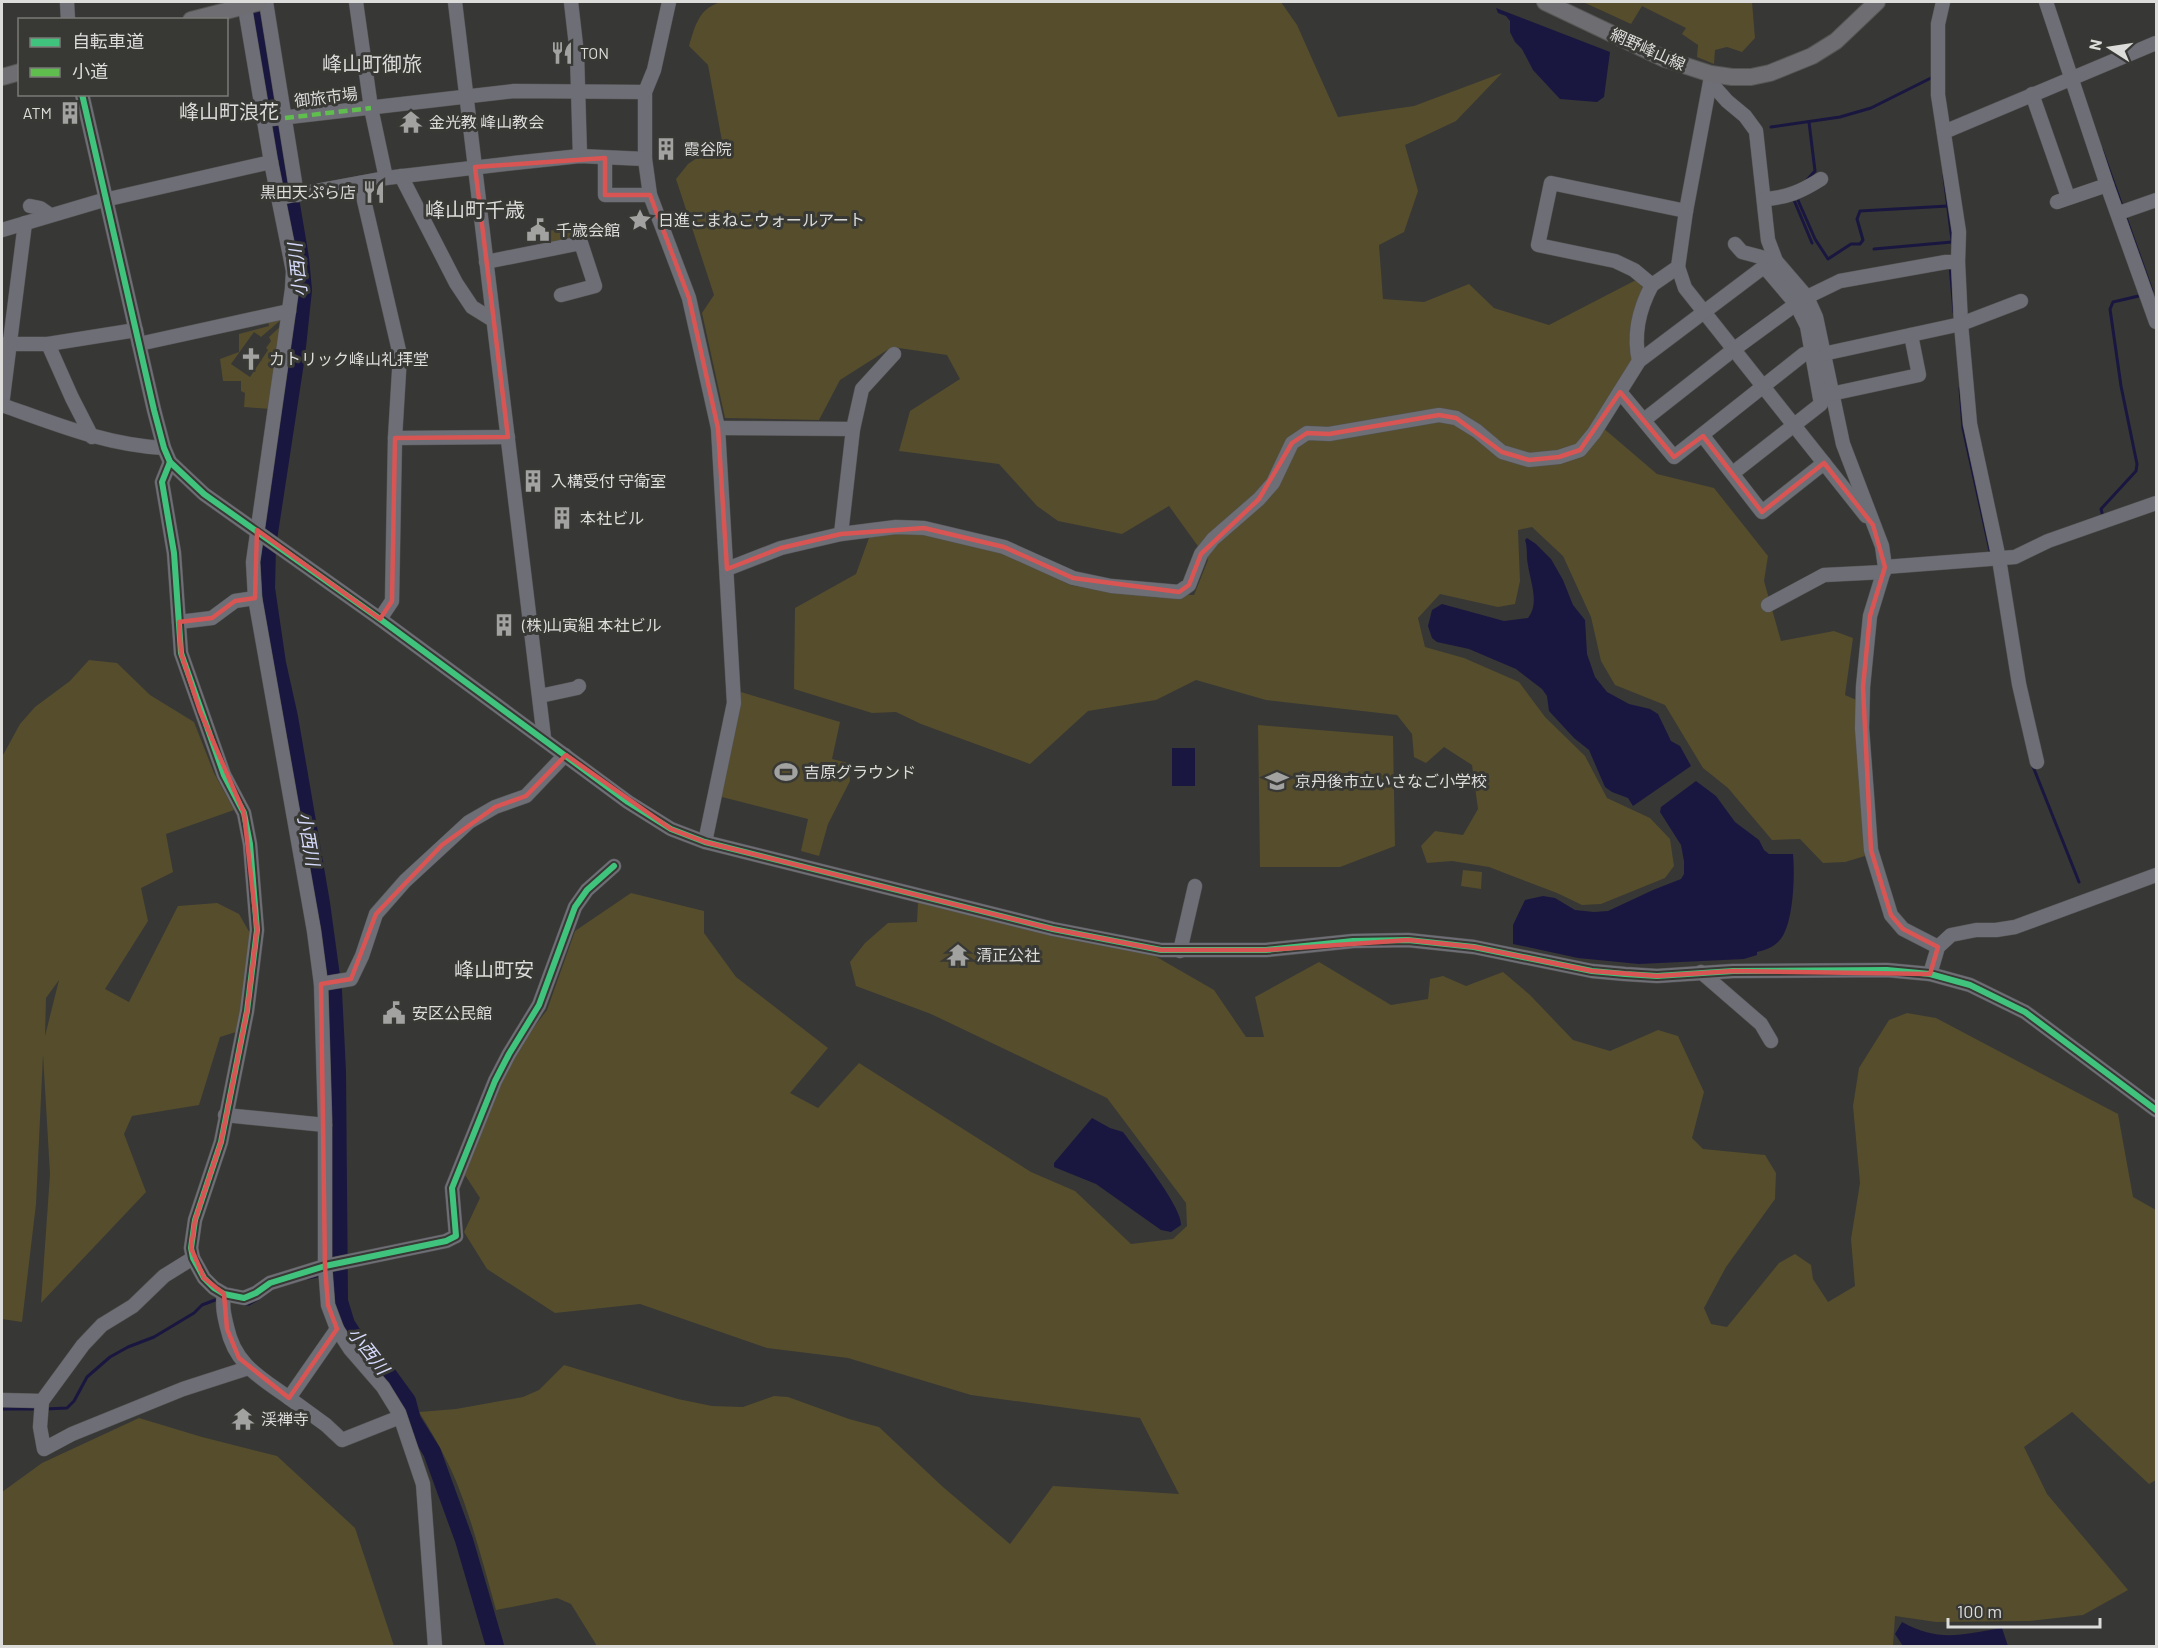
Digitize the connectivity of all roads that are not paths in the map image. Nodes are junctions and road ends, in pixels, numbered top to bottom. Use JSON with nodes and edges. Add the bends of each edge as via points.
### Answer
{"nodes":[{"id":1,"x":66,"y":2,"type":"edge"},
{"id":2,"x":266,"y":2,"type":"edge"},
{"id":3,"x":356,"y":2,"type":"edge"},
{"id":4,"x":455,"y":2,"type":"edge"},
{"id":5,"x":571,"y":2,"type":"edge"},
{"id":6,"x":669,"y":2,"type":"edge"},
{"id":7,"x":1545,"y":2,"type":"edge"},
{"id":8,"x":1877,"y":2,"type":"edge"},
{"id":9,"x":1943,"y":2,"type":"edge"},
{"id":10,"x":2046,"y":2,"type":"edge"},
{"id":11,"x":250,"y":3,"type":"edge"},
{"id":12,"x":68,"y":18,"type":"edge"},
{"id":13,"x":198,"y":18,"type":"edge"},
{"id":14,"x":2157,"y":43,"type":"edge"},
{"id":15,"x":18,"y":73,"type":"edge"},
{"id":16,"x":2,"y":77,"type":"edge"},
{"id":17,"x":2073,"y":77,"type":"junction"},
{"id":18,"x":1711,"y":79,"type":"junction"},
{"id":19,"x":578,"y":90,"type":"junction"},
{"id":20,"x":645,"y":92,"type":"junction"},
{"id":21,"x":2032,"y":94,"type":"junction"},
{"id":22,"x":82,"y":96,"type":"edge"},
{"id":23,"x":466,"y":96,"type":"junction"},
{"id":24,"x":371,"y":108,"type":"junction"},
{"id":25,"x":284,"y":118,"type":"junction"},
{"id":26,"x":266,"y":120,"type":"junction"},
{"id":27,"x":1944,"y":132,"type":"junction"},
{"id":28,"x":580,"y":156,"type":"junction"},
{"id":29,"x":605,"y":158,"type":"junction"},
{"id":30,"x":645,"y":159,"type":"junction"},
{"id":31,"x":271,"y":162,"type":"junction"},
{"id":32,"x":475,"y":167,"type":"junction"},
{"id":33,"x":401,"y":176,"type":"junction"},
{"id":34,"x":386,"y":178,"type":"junction"},
{"id":35,"x":1821,"y":179,"type":"dead end"},
{"id":36,"x":360,"y":183,"type":"junction"},
{"id":37,"x":2107,"y":185,"type":"junction"},
{"id":38,"x":650,"y":195,"type":"junction"},
{"id":39,"x":289,"y":197,"type":"junction"},
{"id":40,"x":1764,"y":199,"type":"junction"},
{"id":41,"x":106,"y":200,"type":"junction"},
{"id":42,"x":2157,"y":200,"type":"edge"},
{"id":43,"x":30,"y":206,"type":"dead end"},
{"id":44,"x":1686,"y":211,"type":"junction"},
{"id":45,"x":2119,"y":213,"type":"junction"},
{"id":46,"x":50,"y":215,"type":"junction"},
{"id":47,"x":25,"y":223,"type":"junction"},
{"id":48,"x":2,"y":230,"type":"edge"},
{"id":49,"x":1735,"y":244,"type":"dead end"},
{"id":50,"x":1776,"y":261,"type":"junction"},
{"id":51,"x":486,"y":262,"type":"junction"},
{"id":52,"x":1959,"y":262,"type":"junction"},
{"id":53,"x":1678,"y":267,"type":"junction"},
{"id":54,"x":1652,"y":285,"type":"junction"},
{"id":55,"x":561,"y":295,"type":"dead end"},
{"id":56,"x":1801,"y":301,"type":"junction"},
{"id":57,"x":2021,"y":301,"type":"dead end"},
{"id":58,"x":289,"y":311,"type":"junction"},
{"id":59,"x":1704,"y":312,"type":"junction"},
{"id":60,"x":493,"y":320,"type":"junction"},
{"id":61,"x":2157,"y":322,"type":"edge"},
{"id":62,"x":1961,"y":324,"type":"junction"},
{"id":63,"x":1911,"y":335,"type":"junction"},
{"id":64,"x":137,"y":337,"type":"junction"},
{"id":65,"x":6,"y":344,"type":"edge"},
{"id":66,"x":48,"y":344,"type":"junction"},
{"id":67,"x":1733,"y":350,"type":"junction"},
{"id":68,"x":894,"y":354,"type":"dead end"},
{"id":69,"x":1818,"y":354,"type":"junction"},
{"id":70,"x":1639,"y":361,"type":"junction"},
{"id":71,"x":1764,"y":387,"type":"junction"},
{"id":72,"x":1620,"y":392,"type":"junction"},
{"id":73,"x":1831,"y":394,"type":"junction"},
{"id":74,"x":2,"y":405,"type":"edge"},
{"id":75,"x":1644,"y":420,"type":"junction"},
{"id":76,"x":1794,"y":426,"type":"junction"},
{"id":77,"x":718,"y":428,"type":"junction"},
{"id":78,"x":853,"y":429,"type":"junction"},
{"id":79,"x":1703,"y":436,"type":"junction"},
{"id":80,"x":92,"y":437,"type":"junction"},
{"id":81,"x":508,"y":437,"type":"junction"},
{"id":82,"x":395,"y":438,"type":"junction"},
{"id":83,"x":164,"y":448,"type":"junction"},
{"id":84,"x":170,"y":462,"type":"junction"},
{"id":85,"x":1824,"y":463,"type":"junction"},
{"id":86,"x":1733,"y":473,"type":"junction"},
{"id":87,"x":2157,"y":504,"type":"edge"},
{"id":88,"x":1873,"y":525,"type":"junction"},
{"id":89,"x":256,"y":530,"type":"junction"},
{"id":90,"x":841,"y":534,"type":"junction"},
{"id":91,"x":1999,"y":559,"type":"junction"},
{"id":92,"x":727,"y":569,"type":"junction"},
{"id":93,"x":1884,"y":569,"type":"junction"},
{"id":94,"x":255,"y":598,"type":"junction"},
{"id":95,"x":1768,"y":605,"type":"dead end"},
{"id":96,"x":380,"y":619,"type":"junction"},
{"id":97,"x":179,"y":622,"type":"junction"},
{"id":98,"x":579,"y":686,"type":"dead end"},
{"id":99,"x":540,"y":696,"type":"junction"},
{"id":100,"x":544,"y":738,"type":"junction"},
{"id":101,"x":566,"y":755,"type":"junction"},
{"id":102,"x":2037,"y":762,"type":"dead end"},
{"id":103,"x":705,"y":842,"type":"junction"},
{"id":104,"x":614,"y":866,"type":"dead end"},
{"id":105,"x":2157,"y":875,"type":"edge"},
{"id":106,"x":1195,"y":886,"type":"dead end"},
{"id":107,"x":1938,"y":947,"type":"junction"},
{"id":108,"x":1180,"y":951,"type":"junction"},
{"id":109,"x":1701,"y":972,"type":"junction"},
{"id":110,"x":1930,"y":974,"type":"junction"},
{"id":111,"x":321,"y":984,"type":"junction"},
{"id":112,"x":1771,"y":1041,"type":"dead end"},
{"id":113,"x":2157,"y":1110,"type":"edge"},
{"id":114,"x":225,"y":1115,"type":"junction"},
{"id":115,"x":325,"y":1125,"type":"junction"},
{"id":116,"x":193,"y":1258,"type":"junction"},
{"id":117,"x":325,"y":1266,"type":"junction"},
{"id":118,"x":224,"y":1294,"type":"junction"},
{"id":119,"x":337,"y":1329,"type":"junction"},
{"id":120,"x":248,"y":1368,"type":"junction"},
{"id":121,"x":289,"y":1398,"type":"junction"},
{"id":122,"x":2,"y":1400,"type":"edge"},
{"id":123,"x":42,"y":1401,"type":"junction"},
{"id":124,"x":400,"y":1417,"type":"junction"},
{"id":125,"x":435,"y":1647,"type":"edge"}],
"edges":[{"from":1,"to":12,"type":"street"},
{"from":2,"to":25,"type":"street"},
{"from":3,"to":24,"type":"street"},
{"from":4,"to":23,"type":"street"},
{"from":5,"to":19,"type":"street"},
{"from":6,"to":20,"type":"street","via":[[654,70]]},
{"from":7,"to":18,"type":"main road","name":"網野峰山線"},
{"from":8,"to":18,"type":"main road","name":"網野峰山線","via":[[1836,41],[1801,60],[1770,73]]},
{"from":9,"to":27,"type":"street","via":[[1937,51]]},
{"from":10,"to":17,"type":"street"},
{"from":11,"to":13,"type":"main road"},
{"from":11,"to":26,"type":"street"},
{"from":14,"to":17,"type":"street"},
{"from":15,"to":16,"type":"main road"},
{"from":17,"to":21,"type":"street"},
{"from":17,"to":37,"type":"street"},
{"from":18,"to":40,"type":"street","via":[[1726,101],[1756,131]]},
{"from":18,"to":44,"type":"street"},
{"from":19,"to":20,"type":"street","name":"御旅市場"},
{"from":19,"to":23,"type":"street","name":"御旅市場"},
{"from":19,"to":28,"type":"street"},
{"from":20,"to":30,"type":"street"},
{"from":21,"to":27,"type":"street"},
{"from":21,"to":37,"type":"street","via":[[2063,200]]},
{"from":22,"to":41,"type":"street"},
{"from":23,"to":24,"type":"street","name":"御旅市場"},
{"from":23,"to":32,"type":"street"},
{"from":24,"to":25,"type":"street","name":"御旅市場"},
{"from":24,"to":34,"type":"street"},
{"from":25,"to":26,"type":"street","name":"御旅市場"},
{"from":25,"to":39,"type":"street"},
{"from":26,"to":31,"type":"street"},
{"from":27,"to":52,"type":"street","via":[[1959,232]]},
{"from":28,"to":29,"type":"street"},
{"from":28,"to":32,"type":"street"},
{"from":29,"to":30,"type":"street"},
{"from":29,"to":38,"type":"street","via":[[605,195]]},
{"from":30,"to":38,"type":"street"},
{"from":31,"to":39,"type":"street"},
{"from":31,"to":41,"type":"street"},
{"from":32,"to":33,"type":"street"},
{"from":32,"to":51,"type":"street"},
{"from":33,"to":34,"type":"street"},
{"from":33,"to":60,"type":"street","via":[[456,283],[472,307]]},
{"from":34,"to":36,"type":"street"},
{"from":35,"to":40,"type":"street","via":[[1783,198]]},
{"from":36,"to":39,"type":"street"},
{"from":36,"to":82,"type":"street","via":[[400,355]]},
{"from":37,"to":45,"type":"street"},
{"from":38,"to":77,"type":"street","via":[[689,298]]},
{"from":39,"to":58,"type":"street","via":[[293,271]]},
{"from":40,"to":50,"type":"street","via":[[1768,240]]},
{"from":41,"to":46,"type":"street"},
{"from":41,"to":64,"type":"street"},
{"from":42,"to":45,"type":"street"},
{"from":43,"to":46,"type":"street"},
{"from":44,"to":53,"type":"street"},
{"from":44,"to":54,"type":"street","via":[[1551,183],[1538,245],[1615,261]]},
{"from":45,"to":61,"type":"street"},
{"from":46,"to":47,"type":"street"},
{"from":47,"to":48,"type":"street"},
{"from":47,"to":65,"type":"street"},
{"from":49,"to":50,"type":"street","via":[[1742,252]]},
{"from":50,"to":56,"type":"street"},
{"from":51,"to":55,"type":"street","via":[[581,243],[595,286]]},
{"from":51,"to":60,"type":"street"},
{"from":52,"to":56,"type":"street","via":[[1840,281]]},
{"from":52,"to":62,"type":"street"},
{"from":53,"to":54,"type":"street"},
{"from":53,"to":59,"type":"street","via":[[1685,288]]},
{"from":54,"to":70,"type":"street","via":[[1640,313]]},
{"from":56,"to":59,"type":"street","via":[[1761,269]]},
{"from":56,"to":67,"type":"street"},
{"from":56,"to":69,"type":"street","via":[[1816,317]]},
{"from":57,"to":62,"type":"street"},
{"from":58,"to":64,"type":"street"},
{"from":58,"to":89,"type":"street"},
{"from":59,"to":67,"type":"street"},
{"from":59,"to":70,"type":"street"},
{"from":60,"to":81,"type":"street"},
{"from":62,"to":63,"type":"street"},
{"from":62,"to":91,"type":"street","via":[[1970,424]]},
{"from":63,"to":69,"type":"street"},
{"from":63,"to":73,"type":"street","via":[[1919,375]]},
{"from":64,"to":66,"type":"street"},
{"from":64,"to":83,"type":"street"},
{"from":65,"to":66,"type":"street"},
{"from":65,"to":74,"type":"street"},
{"from":66,"to":80,"type":"street"},
{"from":67,"to":71,"type":"street"},
{"from":67,"to":75,"type":"street"},
{"from":68,"to":78,"type":"street","via":[[862,389]]},
{"from":69,"to":71,"type":"street","via":[[1804,354]]},
{"from":69,"to":73,"type":"street"},
{"from":69,"to":76,"type":"street","via":[[1821,404]]},
{"from":70,"to":72,"type":"street"},
{"from":71,"to":76,"type":"street"},
{"from":71,"to":79,"type":"street"},
{"from":72,"to":75,"type":"street"},
{"from":72,"to":90,"type":"street","via":[[1580,450],[1559,457],[1529,460],[1502,452],[1456,418],[1438,415],[1329,434],[1307,433],[1292,443],[1273,483],[1259,499],[1213,539],[1201,554],[1189,585],[1179,592],[1073,578],[1004,547],[924,528]]},
{"from":73,"to":88,"type":"street","via":[[1843,444]]},
{"from":74,"to":80,"type":"street"},
{"from":75,"to":79,"type":"street","via":[[1674,458]]},
{"from":76,"to":85,"type":"street"},
{"from":76,"to":86,"type":"street"},
{"from":77,"to":78,"type":"street"},
{"from":77,"to":92,"type":"street"},
{"from":78,"to":90,"type":"street"},
{"from":79,"to":86,"type":"street"},
{"from":80,"to":83,"type":"street","via":[[137,447]]},
{"from":81,"to":82,"type":"street"},
{"from":81,"to":99,"type":"street"},
{"from":82,"to":96,"type":"street","via":[[392,601]]},
{"from":83,"to":84,"type":"street"},
{"from":84,"to":89,"type":"street","via":[[204,494]]},
{"from":84,"to":97,"type":"street","via":[[162,482],[174,553]]},
{"from":85,"to":86,"type":"street","via":[[1762,512]]},
{"from":85,"to":88,"type":"street"},
{"from":87,"to":91,"type":"street","via":[[2048,541],[2015,557]]},
{"from":88,"to":93,"type":"street","via":[[1882,546]]},
{"from":89,"to":94,"type":"street"},
{"from":89,"to":96,"type":"street"},
{"from":90,"to":92,"type":"street","via":[[781,548]]},
{"from":91,"to":93,"type":"street"},
{"from":91,"to":102,"type":"street","via":[[2019,684]]},
{"from":92,"to":103,"type":"street","via":[[734,703]]},
{"from":93,"to":95,"type":"street","via":[[1824,575]]},
{"from":93,"to":107,"type":"street","via":[[1870,616],[1863,687],[1862,728],[1871,850],[1891,915],[1903,929]]},
{"from":94,"to":97,"type":"street","via":[[235,601],[212,618]]},
{"from":94,"to":111,"type":"street"},
{"from":96,"to":100,"type":"street"},
{"from":97,"to":114,"type":"street","via":[[181,653],[224,775],[244,813],[250,844],[257,930],[254,970]]},
{"from":98,"to":99,"type":"street"},
{"from":99,"to":100,"type":"street"},
{"from":100,"to":101,"type":"street"},
{"from":101,"to":103,"type":"street","via":[[671,829]]},
{"from":101,"to":111,"type":"street","via":[[526,796],[469,822],[442,845],[376,914],[351,979]]},
{"from":103,"to":108,"type":"street","via":[[1053,928]]},
{"from":104,"to":117,"type":"street","via":[[587,890],[575,907],[539,1005],[495,1082],[452,1188],[456,1236]]},
{"from":105,"to":107,"type":"street","via":[[2015,927],[1951,935]]},
{"from":106,"to":108,"type":"street"},
{"from":107,"to":110,"type":"street"},
{"from":108,"to":109,"type":"street","via":[[1266,950],[1408,940],[1474,947],[1603,972],[1658,976]]},
{"from":109,"to":110,"type":"street","via":[[1887,970]]},
{"from":109,"to":112,"type":"street","via":[[1761,1024]]},
{"from":110,"to":113,"type":"street","via":[[1970,984],[2025,1012]]},
{"from":111,"to":115,"type":"street"},
{"from":114,"to":115,"type":"street"},
{"from":114,"to":116,"type":"street","via":[[221,1142],[195,1220]]},
{"from":115,"to":117,"type":"street"},
{"from":116,"to":118,"type":"street","via":[[204,1278]]},
{"from":116,"to":123,"type":"street","via":[[164,1276],[133,1306],[102,1325]]},
{"from":117,"to":118,"type":"street","via":[[270,1283],[244,1298]]},
{"from":117,"to":119,"type":"street","via":[[328,1305]]},
{"from":118,"to":120,"type":"street","via":[[222,1305],[232,1345]]},
{"from":119,"to":121,"type":"street"},
{"from":119,"to":124,"type":"street","via":[[383,1387]]},
{"from":120,"to":121,"type":"street"},
{"from":120,"to":123,"type":"street","via":[[183,1389],[44,1449],[40,1427]]},
{"from":121,"to":124,"type":"street","via":[[342,1440]]},
{"from":122,"to":123,"type":"street"},
{"from":124,"to":125,"type":"street","via":[[425,1494]]}]}
